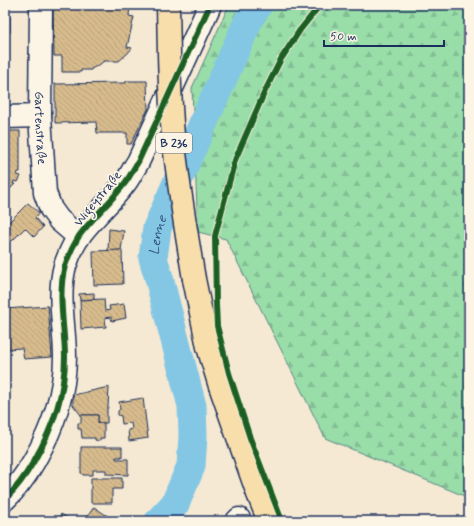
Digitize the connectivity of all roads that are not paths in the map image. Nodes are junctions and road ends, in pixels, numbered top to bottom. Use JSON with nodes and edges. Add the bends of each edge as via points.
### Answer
{"nodes":[{"id":1,"x":41,"y":5,"type":"edge"},
{"id":2,"x":168,"y":5,"type":"edge"},
{"id":3,"x":210,"y":5,"type":"edge"},
{"id":4,"x":40,"y":116,"type":"junction"},
{"id":5,"x":5,"y":117,"type":"edge"},
{"id":6,"x":79,"y":237,"type":"junction"},
{"id":7,"x":5,"y":499,"type":"edge"},
{"id":8,"x":269,"y":521,"type":"edge"}],
"edges":[{"from":1,"to":4,"type":"street","name":"Gartenstraße"},
{"from":2,"to":8,"type":"main road","number":"B 236","bridge":true,"via":[[173,134],[194,279],[208,347],[238,439]]},
{"from":3,"to":6,"type":"street","name":"Wigeystraße","via":[[138,162],[125,183]]},
{"from":4,"to":5,"type":"street"},
{"from":4,"to":6,"type":"street","name":"Gartenstraße","via":[[49,142],[45,193],[47,201],[59,220]]},
{"from":6,"to":7,"type":"street","name":"Wigeystraße","via":[[67,260],[62,280],[65,357],[62,393],[54,422],[24,477]]}]}
